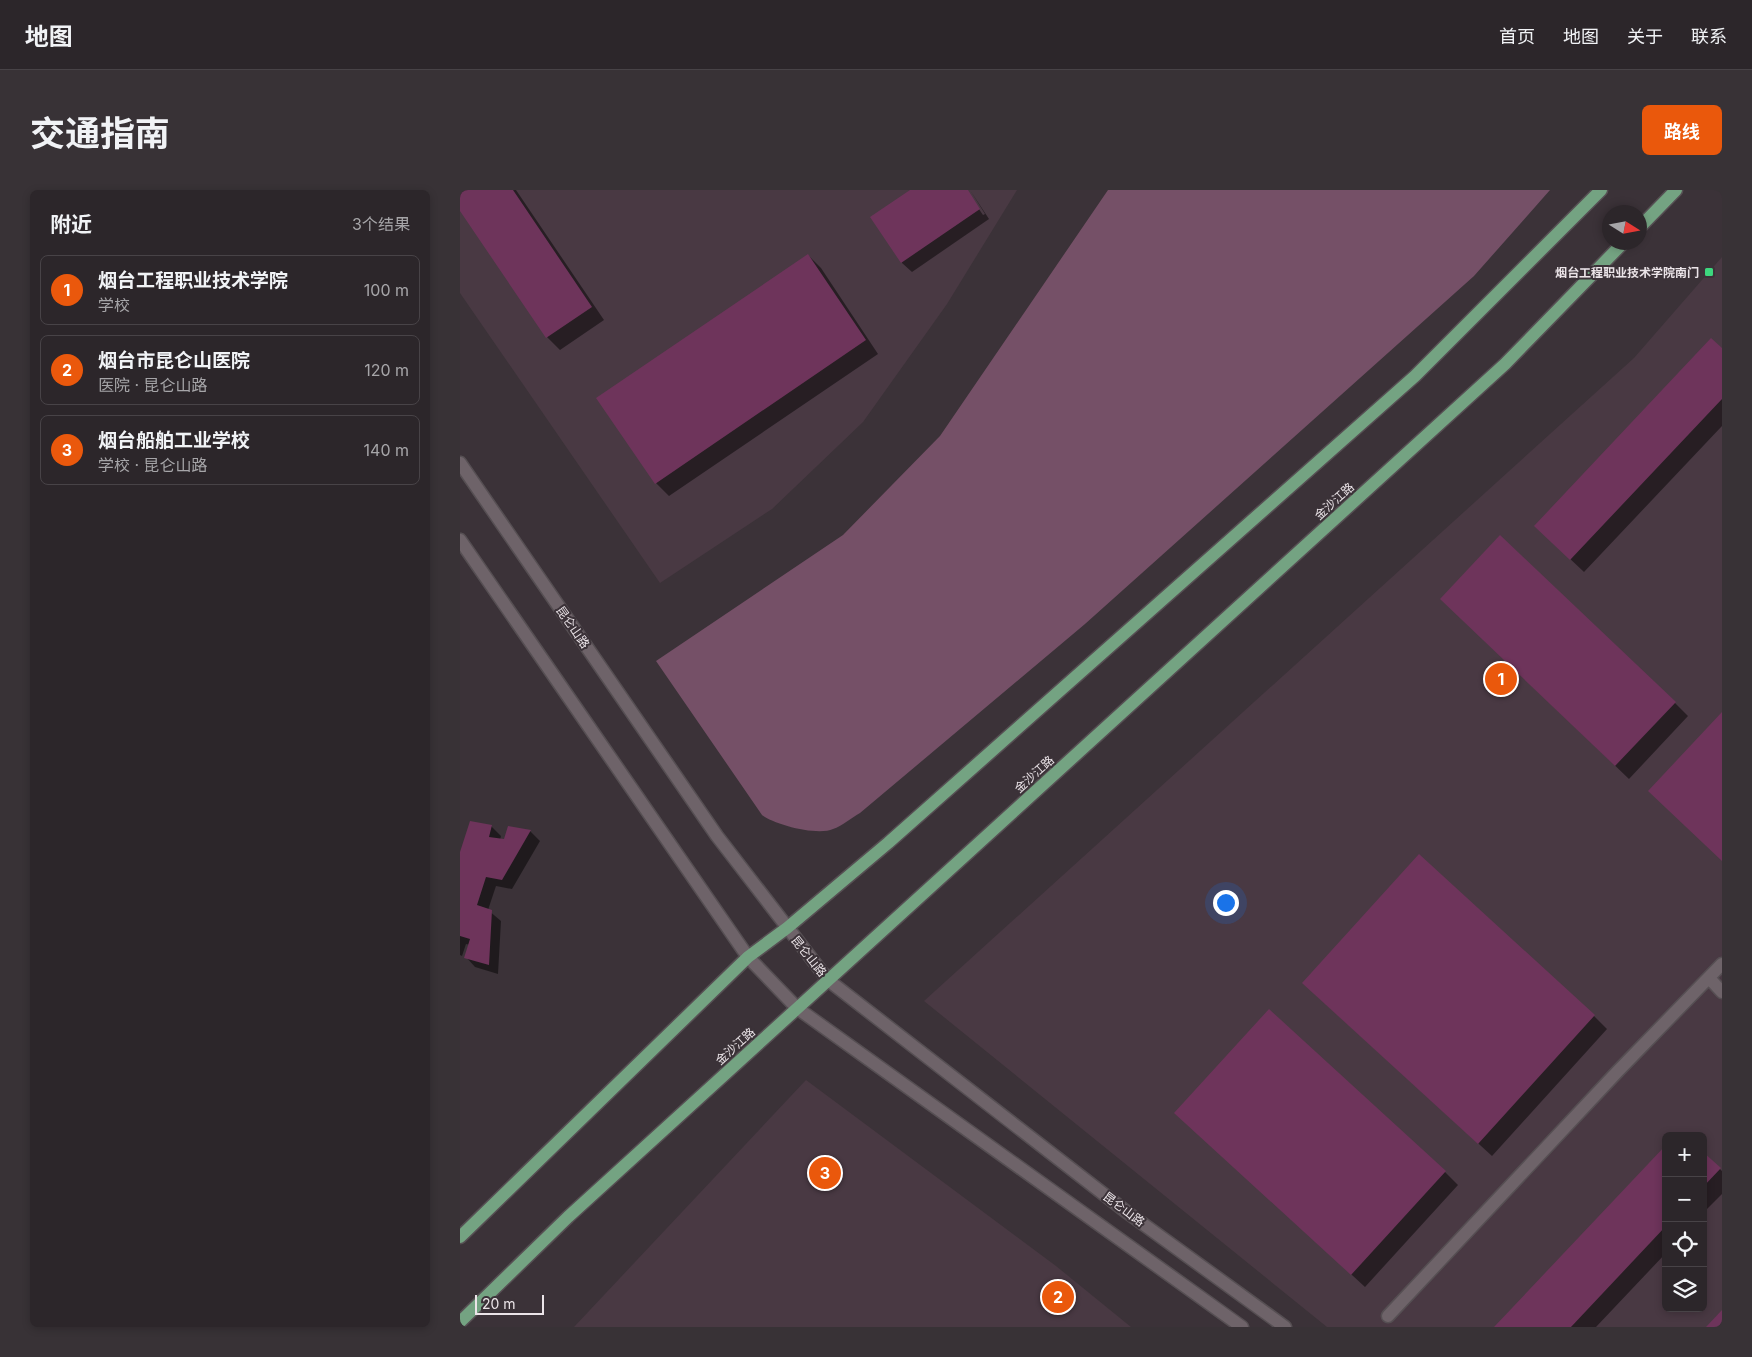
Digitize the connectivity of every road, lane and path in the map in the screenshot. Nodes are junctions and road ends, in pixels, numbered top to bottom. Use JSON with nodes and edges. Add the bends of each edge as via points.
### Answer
{"nodes":[{"id":1,"x":1601,"y":190,"type":"edge"},
{"id":2,"x":1676,"y":190,"type":"edge"},
{"id":3,"x":1647,"y":220,"type":"edge"},
{"id":4,"x":1616,"y":250,"type":"edge"},
{"id":5,"x":460,"y":463,"type":"edge"},
{"id":6,"x":460,"y":540,"type":"edge"},
{"id":7,"x":787,"y":928,"type":"junction"},
{"id":8,"x":748,"y":957,"type":"junction"},
{"id":9,"x":1722,"y":964,"type":"edge"},
{"id":10,"x":1709,"y":978,"type":"junction"},
{"id":11,"x":828,"y":980,"type":"junction"},
{"id":12,"x":1722,"y":992,"type":"edge"},
{"id":13,"x":796,"y":1008,"type":"junction"},
{"id":14,"x":460,"y":1237,"type":"edge"},
{"id":15,"x":1388,"y":1316,"type":"dead end"},
{"id":16,"x":460,"y":1322,"type":"edge"},
{"id":17,"x":1242,"y":1327,"type":"edge"},
{"id":18,"x":1285,"y":1327,"type":"edge"}],
"edges":[{"from":1,"to":7,"type":"main road","via":[[1415,376],[888,843]]},
{"from":2,"to":3,"type":"main road"},
{"from":4,"to":11,"type":"main road","name":"金沙江路","via":[[1506,364]]},
{"from":5,"to":7,"type":"street","name":"昆仑山路","via":[[717,836]]},
{"from":6,"to":8,"type":"street","name":"昆仑山路"},
{"from":7,"to":8,"type":"main road"},
{"from":7,"to":11,"type":"street","name":"昆仑山路"},
{"from":8,"to":13,"type":"street","name":"昆仑山路"},
{"from":8,"to":14,"type":"main road"},
{"from":9,"to":10,"type":"street"},
{"from":10,"to":12,"type":"street"},
{"from":10,"to":15,"type":"street"},
{"from":11,"to":13,"type":"main road","name":"金沙江路"},
{"from":11,"to":18,"type":"street","name":"昆仑山路","via":[[1128,1213]]},
{"from":13,"to":16,"type":"main road","name":"金沙江路","via":[[568,1217]]},
{"from":13,"to":17,"type":"street","name":"昆仑山路"}]}
